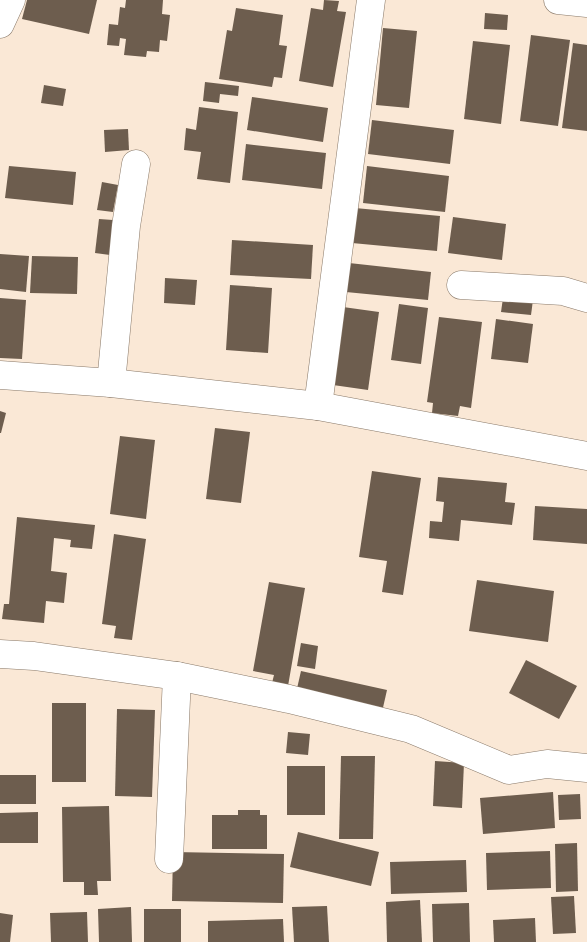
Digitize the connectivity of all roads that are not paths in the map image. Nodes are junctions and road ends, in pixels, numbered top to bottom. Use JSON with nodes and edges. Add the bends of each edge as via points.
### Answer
{"nodes":[{"id":1,"x":11,"y":0,"type":"edge"},
{"id":2,"x":371,"y":0,"type":"edge"},
{"id":3,"x":558,"y":0,"type":"edge"},
{"id":4,"x":587,"y":3,"type":"edge"},
{"id":5,"x":0,"y":24,"type":"edge"},
{"id":6,"x":136,"y":164,"type":"dead end"},
{"id":7,"x":461,"y":285,"type":"dead end"},
{"id":8,"x":587,"y":298,"type":"edge"},
{"id":9,"x":0,"y":375,"type":"edge"},
{"id":10,"x":111,"y":383,"type":"junction"},
{"id":11,"x":318,"y":406,"type":"junction"},
{"id":12,"x":587,"y":456,"type":"edge"},
{"id":13,"x":0,"y":654,"type":"edge"},
{"id":14,"x":177,"y":676,"type":"junction"},
{"id":15,"x":587,"y":768,"type":"edge"},
{"id":16,"x":169,"y":859,"type":"dead end"}],
"edges":[{"from":1,"to":5,"type":"street"},
{"from":2,"to":11,"type":"street"},
{"from":3,"to":4,"type":"street"},
{"from":6,"to":10,"type":"street","via":[[126,226]]},
{"from":7,"to":8,"type":"street","via":[[563,290]]},
{"from":9,"to":10,"type":"street"},
{"from":10,"to":11,"type":"street"},
{"from":11,"to":12,"type":"street"},
{"from":13,"to":14,"type":"street"},
{"from":14,"to":15,"type":"street","via":[[411,729],[509,770],[546,764]]},
{"from":14,"to":16,"type":"street"}]}
